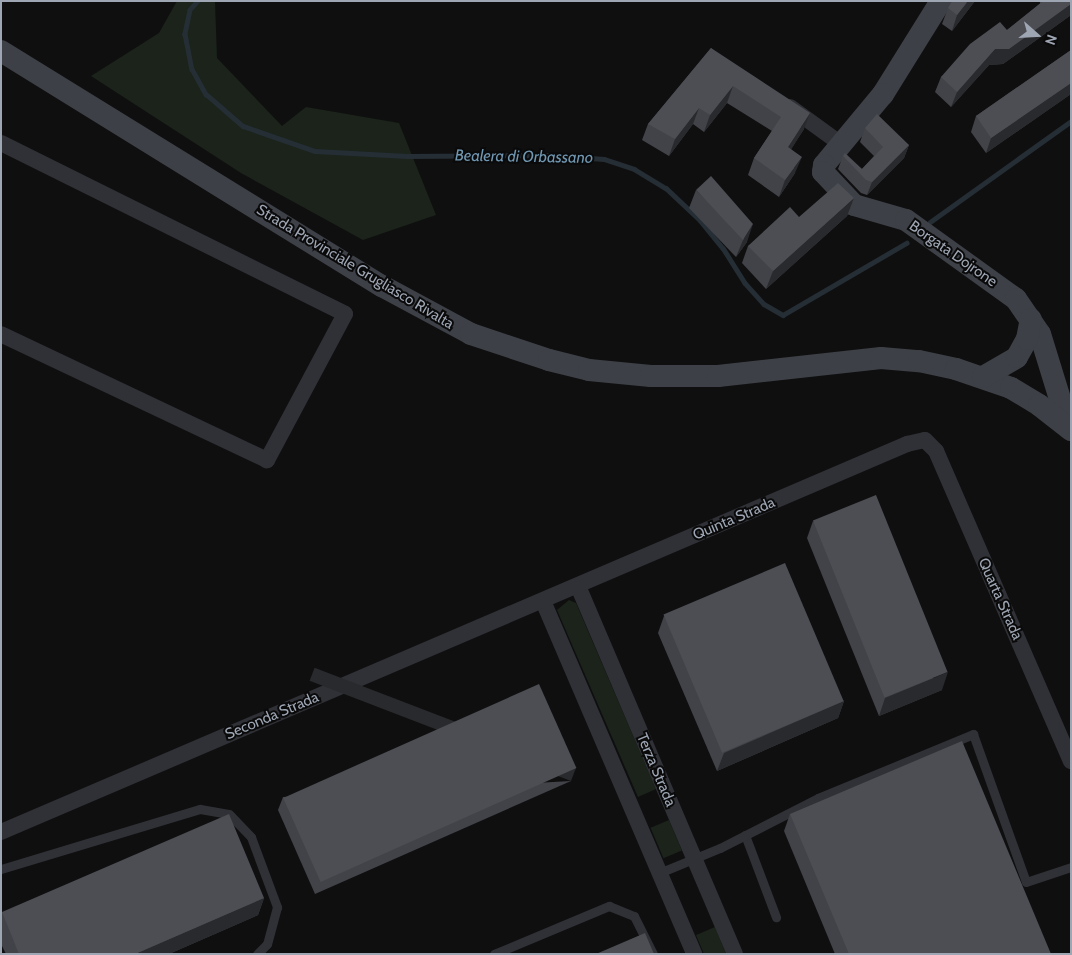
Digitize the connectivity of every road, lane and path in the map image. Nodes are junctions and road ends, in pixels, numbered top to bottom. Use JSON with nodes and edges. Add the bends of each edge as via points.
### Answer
{"nodes":[{"id":1,"x":942,"y":1,"type":"edge"},
{"id":2,"x":1,"y":51,"type":"edge"},
{"id":3,"x":779,"y":99,"type":"edge"},
{"id":4,"x":1,"y":143,"type":"edge"},
{"id":5,"x":840,"y":144,"type":"junction"},
{"id":6,"x":1031,"y":319,"type":"junction"},
{"id":7,"x":1,"y":334,"type":"edge"},
{"id":8,"x":983,"y":377,"type":"junction"},
{"id":9,"x":1070,"y":429,"type":"edge"},
{"id":10,"x":925,"y":440,"type":"joint"},
{"id":11,"x":578,"y":586,"type":"junction"},
{"id":12,"x":543,"y":601,"type":"junction"},
{"id":13,"x":1071,"y":761,"type":"edge"},
{"id":14,"x":1,"y":832,"type":"edge"},
{"id":15,"x":745,"y":835,"type":"junction"},
{"id":16,"x":694,"y":859,"type":"junction"},
{"id":17,"x":1071,"y":867,"type":"edge"},
{"id":18,"x":1,"y":869,"type":"edge"},
{"id":19,"x":659,"y":874,"type":"junction"},
{"id":20,"x":776,"y":917,"type":"dead end"},
{"id":21,"x":257,"y":954,"type":"edge"},
{"id":22,"x":494,"y":954,"type":"edge"},
{"id":23,"x":653,"y":954,"type":"edge"},
{"id":24,"x":694,"y":954,"type":"edge"},
{"id":25,"x":735,"y":954,"type":"edge"}],
"edges":[{"from":1,"to":5,"type":"street","name":"Borgata Dojrone","via":[[883,94]]},
{"from":2,"to":8,"type":"street","name":"Strada Provinciale Grugliasco Rivalta","via":[[433,316],[510,348],[589,370],[651,376],[718,376],[881,358],[919,361]]},
{"from":3,"to":5,"type":"street"},
{"from":4,"to":7,"type":"street","via":[[345,314],[267,460]]},
{"from":5,"to":6,"type":"street","name":"Borgata Dojrone","via":[[824,165],[823,172],[854,205],[906,220],[1016,300]]},
{"from":6,"to":8,"type":"street","via":[[1027,340],[1017,357]]},
{"from":6,"to":9,"type":"street","name":"Borgata Dojrone","via":[[1040,334]]},
{"from":8,"to":9,"type":"street","name":"Strada Provinciale Grugliasco Rivalta","via":[[1032,400]]},
{"from":10,"to":11,"type":"street","name":"Quinta Strada","via":[[907,444]]},
{"from":10,"to":13,"type":"street","name":"Quarta Strada","via":[[936,451]]},
{"from":11,"to":12,"type":"street","name":"Quinta Strada"},
{"from":11,"to":16,"type":"street","name":"Terza Strada"},
{"from":12,"to":14,"type":"street","name":"Seconda Strada"},
{"from":12,"to":19,"type":"street"},
{"from":15,"to":16,"type":"lane"},
{"from":15,"to":17,"type":"lane","via":[[818,798],[973,734],[1026,882]]},
{"from":15,"to":20,"type":"lane"},
{"from":16,"to":19,"type":"lane"},
{"from":16,"to":25,"type":"street","name":"Terza Strada"},
{"from":18,"to":21,"type":"lane","via":[[200,809],[230,814],[251,837],[277,907],[267,944]]},
{"from":19,"to":24,"type":"street"},
{"from":22,"to":23,"type":"lane","via":[[609,906],[620,908],[640,922]]}]}
